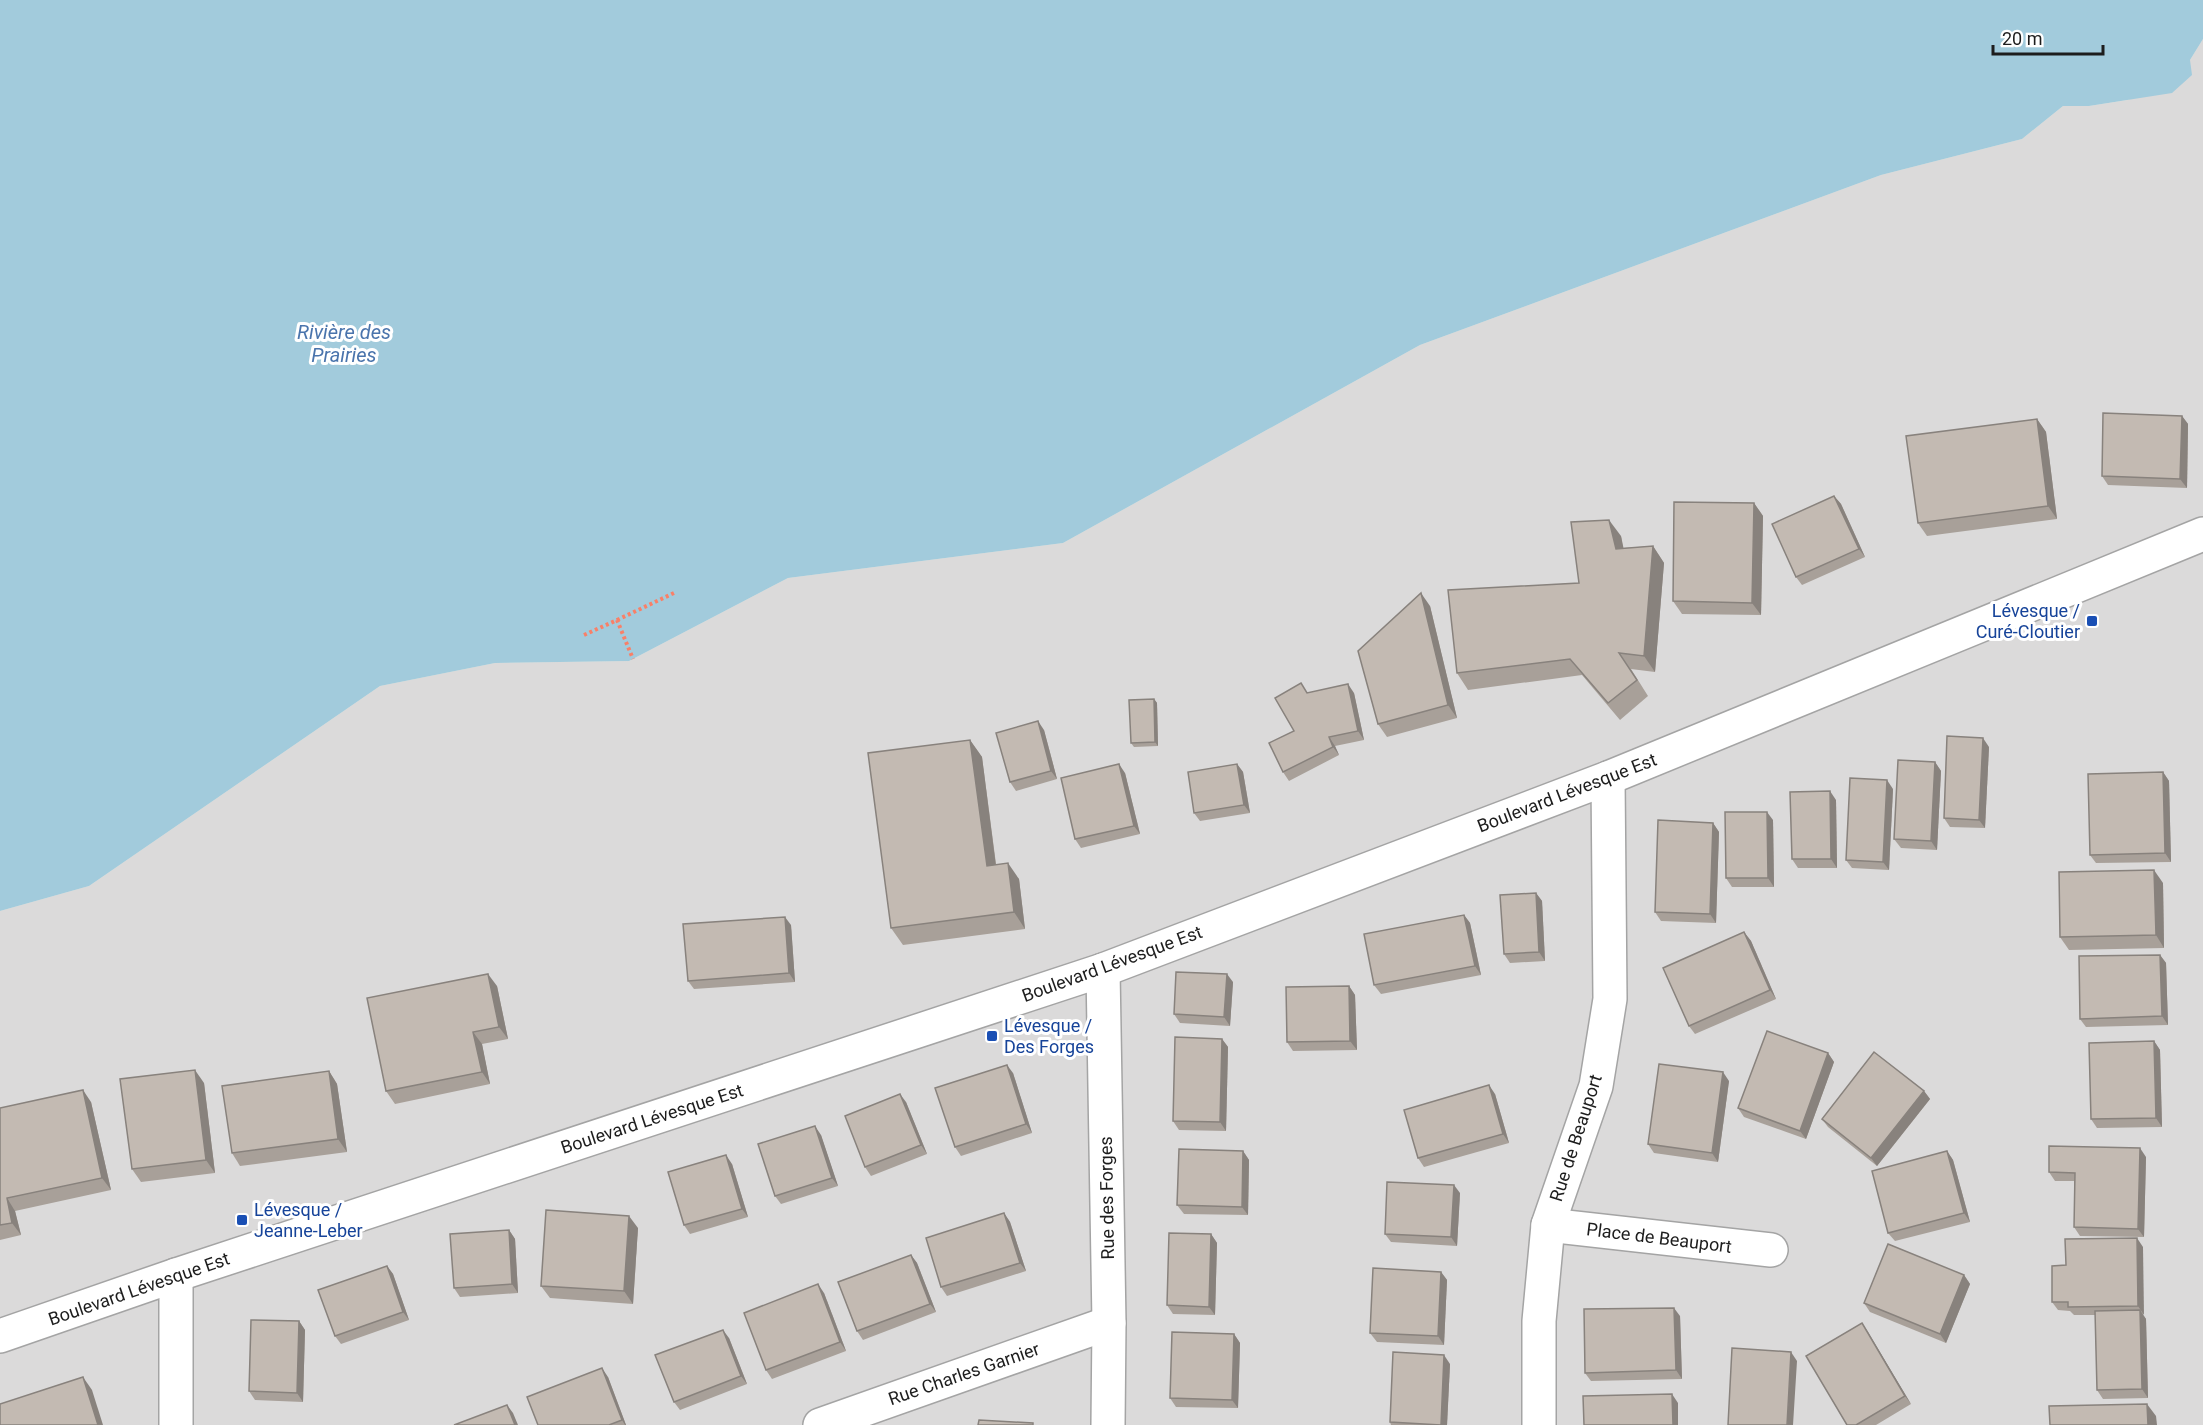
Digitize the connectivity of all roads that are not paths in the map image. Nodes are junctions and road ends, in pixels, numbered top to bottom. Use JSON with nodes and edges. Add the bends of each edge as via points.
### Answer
{"nodes":[{"id":1,"x":2203,"y":534,"type":"edge"},
{"id":2,"x":1608,"y":778,"type":"junction"},
{"id":3,"x":1103,"y":970,"type":"junction"},
{"id":4,"x":1548,"y":1225,"type":"junction"},
{"id":5,"x":1771,"y":1250,"type":"dead end"},
{"id":6,"x":176,"y":1275,"type":"junction"},
{"id":7,"x":1109,"y":1323,"type":"junction"},
{"id":8,"x":0,"y":1336,"type":"edge"},
{"id":9,"x":176,"y":1425,"type":"edge"},
{"id":10,"x":820,"y":1425,"type":"edge"},
{"id":11,"x":1108,"y":1425,"type":"edge"},
{"id":12,"x":1539,"y":1425,"type":"edge"}],
"edges":[{"from":1,"to":2,"type":"street","name":"Boulevard Lévesque Est"},
{"from":2,"to":3,"type":"street","name":"Boulevard Lévesque Est"},
{"from":2,"to":4,"type":"street","name":"Rue de Beauport","via":[[1611,999],[1596,1086]]},
{"from":3,"to":6,"type":"street","name":"Boulevard Lévesque Est"},
{"from":3,"to":7,"type":"street","name":"Rue des Forges"},
{"from":4,"to":5,"type":"street","name":"Place de Beauport"},
{"from":4,"to":12,"type":"street","name":"Rue de Beauport","via":[[1539,1321]]},
{"from":6,"to":8,"type":"street","name":"Boulevard Lévesque Est"},
{"from":6,"to":9,"type":"street"},
{"from":7,"to":10,"type":"street","name":"Rue Charles Garnier"},
{"from":7,"to":11,"type":"street","name":"Rue des Forges"}]}
